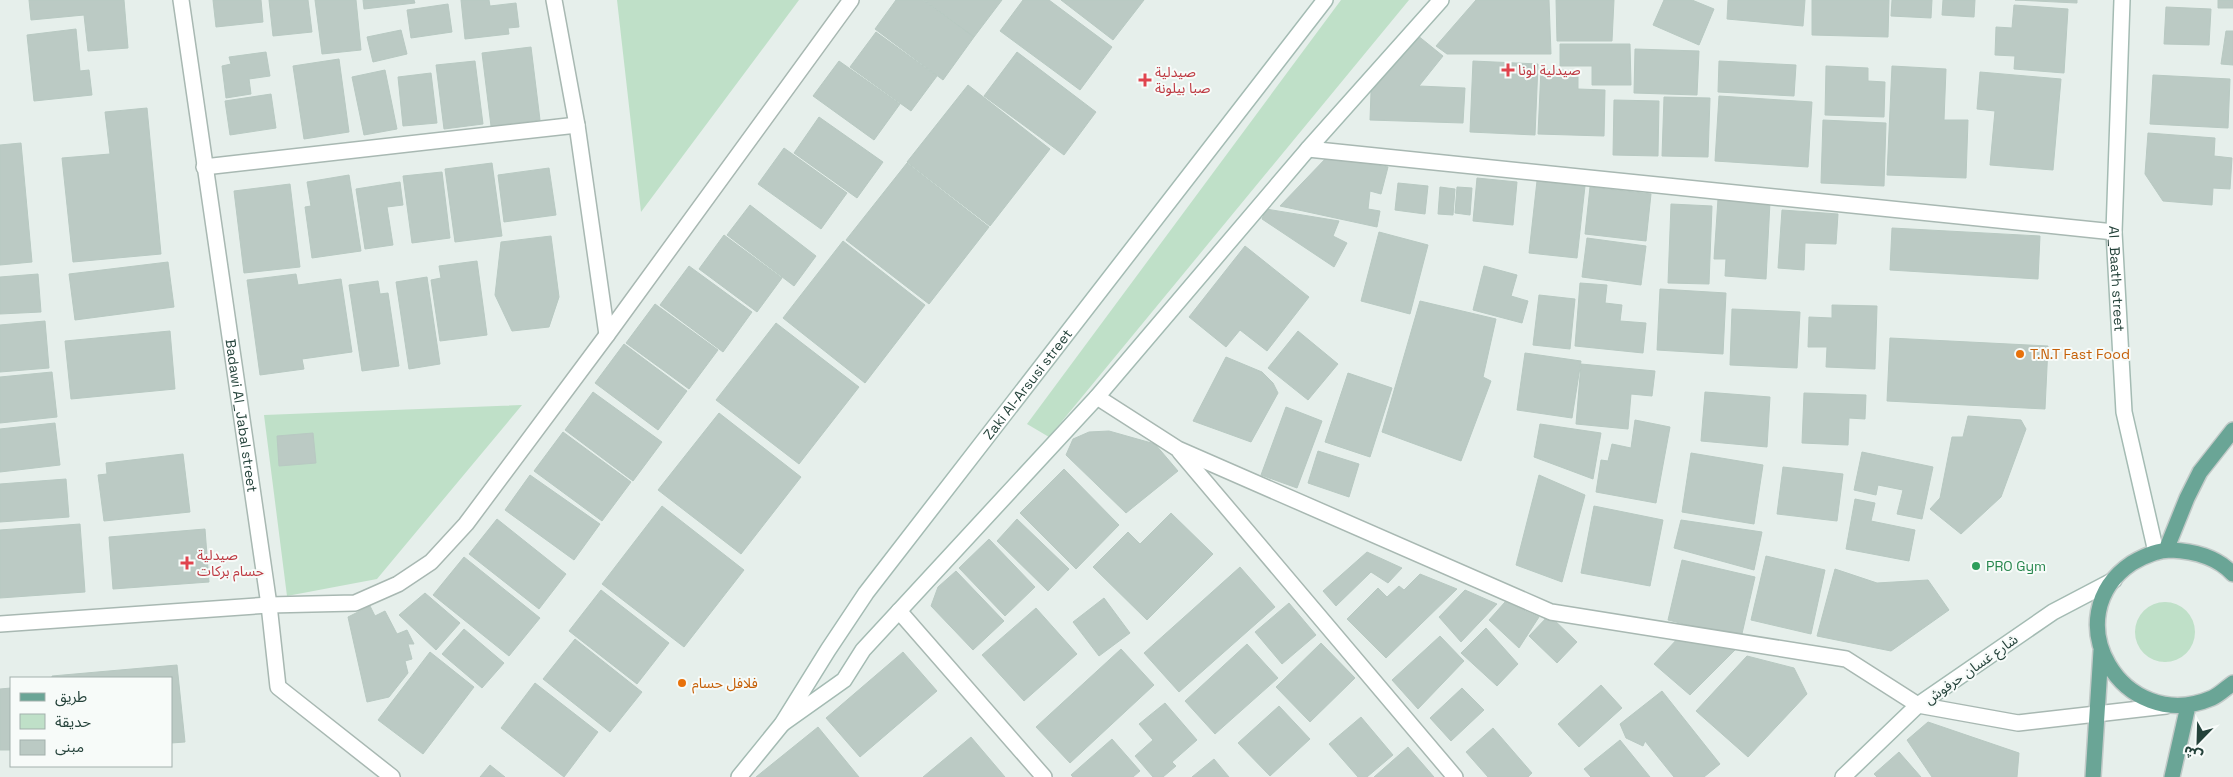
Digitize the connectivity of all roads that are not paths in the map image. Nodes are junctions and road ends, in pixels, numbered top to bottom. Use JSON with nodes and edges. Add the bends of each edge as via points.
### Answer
{"nodes":[{"id":1,"x":181,"y":0,"type":"edge"},
{"id":2,"x":554,"y":0,"type":"edge"},
{"id":3,"x":851,"y":0,"type":"edge"},
{"id":4,"x":1325,"y":0,"type":"edge"},
{"id":5,"x":1441,"y":0,"type":"edge"},
{"id":6,"x":2122,"y":0,"type":"edge"},
{"id":7,"x":577,"y":125,"type":"junction"},
{"id":8,"x":1308,"y":149,"type":"junction"},
{"id":9,"x":204,"y":167,"type":"junction"},
{"id":10,"x":2114,"y":232,"type":"junction"},
{"id":11,"x":607,"y":335,"type":"junction"},
{"id":12,"x":1097,"y":397,"type":"junction"},
{"id":13,"x":2233,"y":430,"type":"edge"},
{"id":14,"x":1178,"y":449,"type":"junction"},
{"id":15,"x":2161,"y":551,"type":"junction"},
{"id":16,"x":2233,"y":574,"type":"edge"},
{"id":17,"x":2114,"y":580,"type":"junction"},
{"id":18,"x":269,"y":605,"type":"junction"},
{"id":19,"x":899,"y":611,"type":"junction"},
{"id":20,"x":0,"y":624,"type":"edge"},
{"id":21,"x":2101,"y":650,"type":"junction"},
{"id":22,"x":2233,"y":683,"type":"edge"},
{"id":23,"x":1918,"y":705,"type":"junction"},
{"id":24,"x":2166,"y":706,"type":"junction"},
{"id":25,"x":2188,"y":706,"type":"junction"},
{"id":26,"x":2096,"y":714,"type":"junction"},
{"id":27,"x":782,"y":724,"type":"junction"},
{"id":28,"x":392,"y":777,"type":"edge"},
{"id":29,"x":739,"y":777,"type":"edge"},
{"id":30,"x":1044,"y":777,"type":"edge"},
{"id":31,"x":1455,"y":777,"type":"edge"},
{"id":32,"x":1843,"y":777,"type":"edge"},
{"id":33,"x":2093,"y":777,"type":"edge"},
{"id":34,"x":2172,"y":777,"type":"edge"}],
"edges":[{"from":1,"to":9,"type":"street","name":"Badawi Al_Jabal street"},
{"from":2,"to":7,"type":"street"},
{"from":3,"to":11,"type":"street"},
{"from":4,"to":27,"type":"street","name":"Zaki Al-Arsusi street","via":[[866,593]]},
{"from":5,"to":8,"type":"street"},
{"from":6,"to":10,"type":"street","name":"Al_Baath street"},
{"from":7,"to":9,"type":"street"},
{"from":7,"to":11,"type":"street"},
{"from":8,"to":10,"type":"street"},
{"from":8,"to":12,"type":"street"},
{"from":9,"to":18,"type":"street","name":"Badawi Al_Jabal street"},
{"from":10,"to":15,"type":"street","name":"Al_Baath street","via":[[2124,412]]},
{"from":11,"to":18,"type":"street","via":[[466,524],[431,562],[398,584],[355,603]]},
{"from":12,"to":14,"type":"street"},
{"from":12,"to":19,"type":"street"},
{"from":13,"to":15,"type":"main road","via":[[2200,472]]},
{"from":14,"to":23,"type":"street","via":[[1551,612],[1846,659]]},
{"from":14,"to":31,"type":"street"},
{"from":15,"to":16,"type":"main road","via":[[2188,550],[2209,557]]},
{"from":15,"to":17,"type":"main road","via":[[2133,563]]},
{"from":17,"to":21,"type":"main road","via":[[2102,602],[2098,626]]},
{"from":17,"to":23,"type":"street","name":"شارع غسان حرفوش","via":[[2053,612]]},
{"from":18,"to":20,"type":"street"},
{"from":18,"to":28,"type":"street","name":"Badawi Al_Jabal street","via":[[278,687]]},
{"from":19,"to":27,"type":"street","via":[[863,650],[844,680]]},
{"from":19,"to":30,"type":"street"},
{"from":21,"to":24,"type":"main road","via":[[2111,672],[2128,689],[2146,700]]},
{"from":21,"to":26,"type":"main road"},
{"from":22,"to":25,"type":"main road","via":[[2213,698]]},
{"from":23,"to":26,"type":"street","via":[[2018,722]]},
{"from":23,"to":32,"type":"street","name":"شارع غسان حرفوش"},
{"from":24,"to":25,"type":"main road"},
{"from":24,"to":26,"type":"street"},
{"from":25,"to":34,"type":"main road"},
{"from":26,"to":33,"type":"main road"},
{"from":27,"to":29,"type":"street","name":"Zaki Al-Arsusi street"}]}
